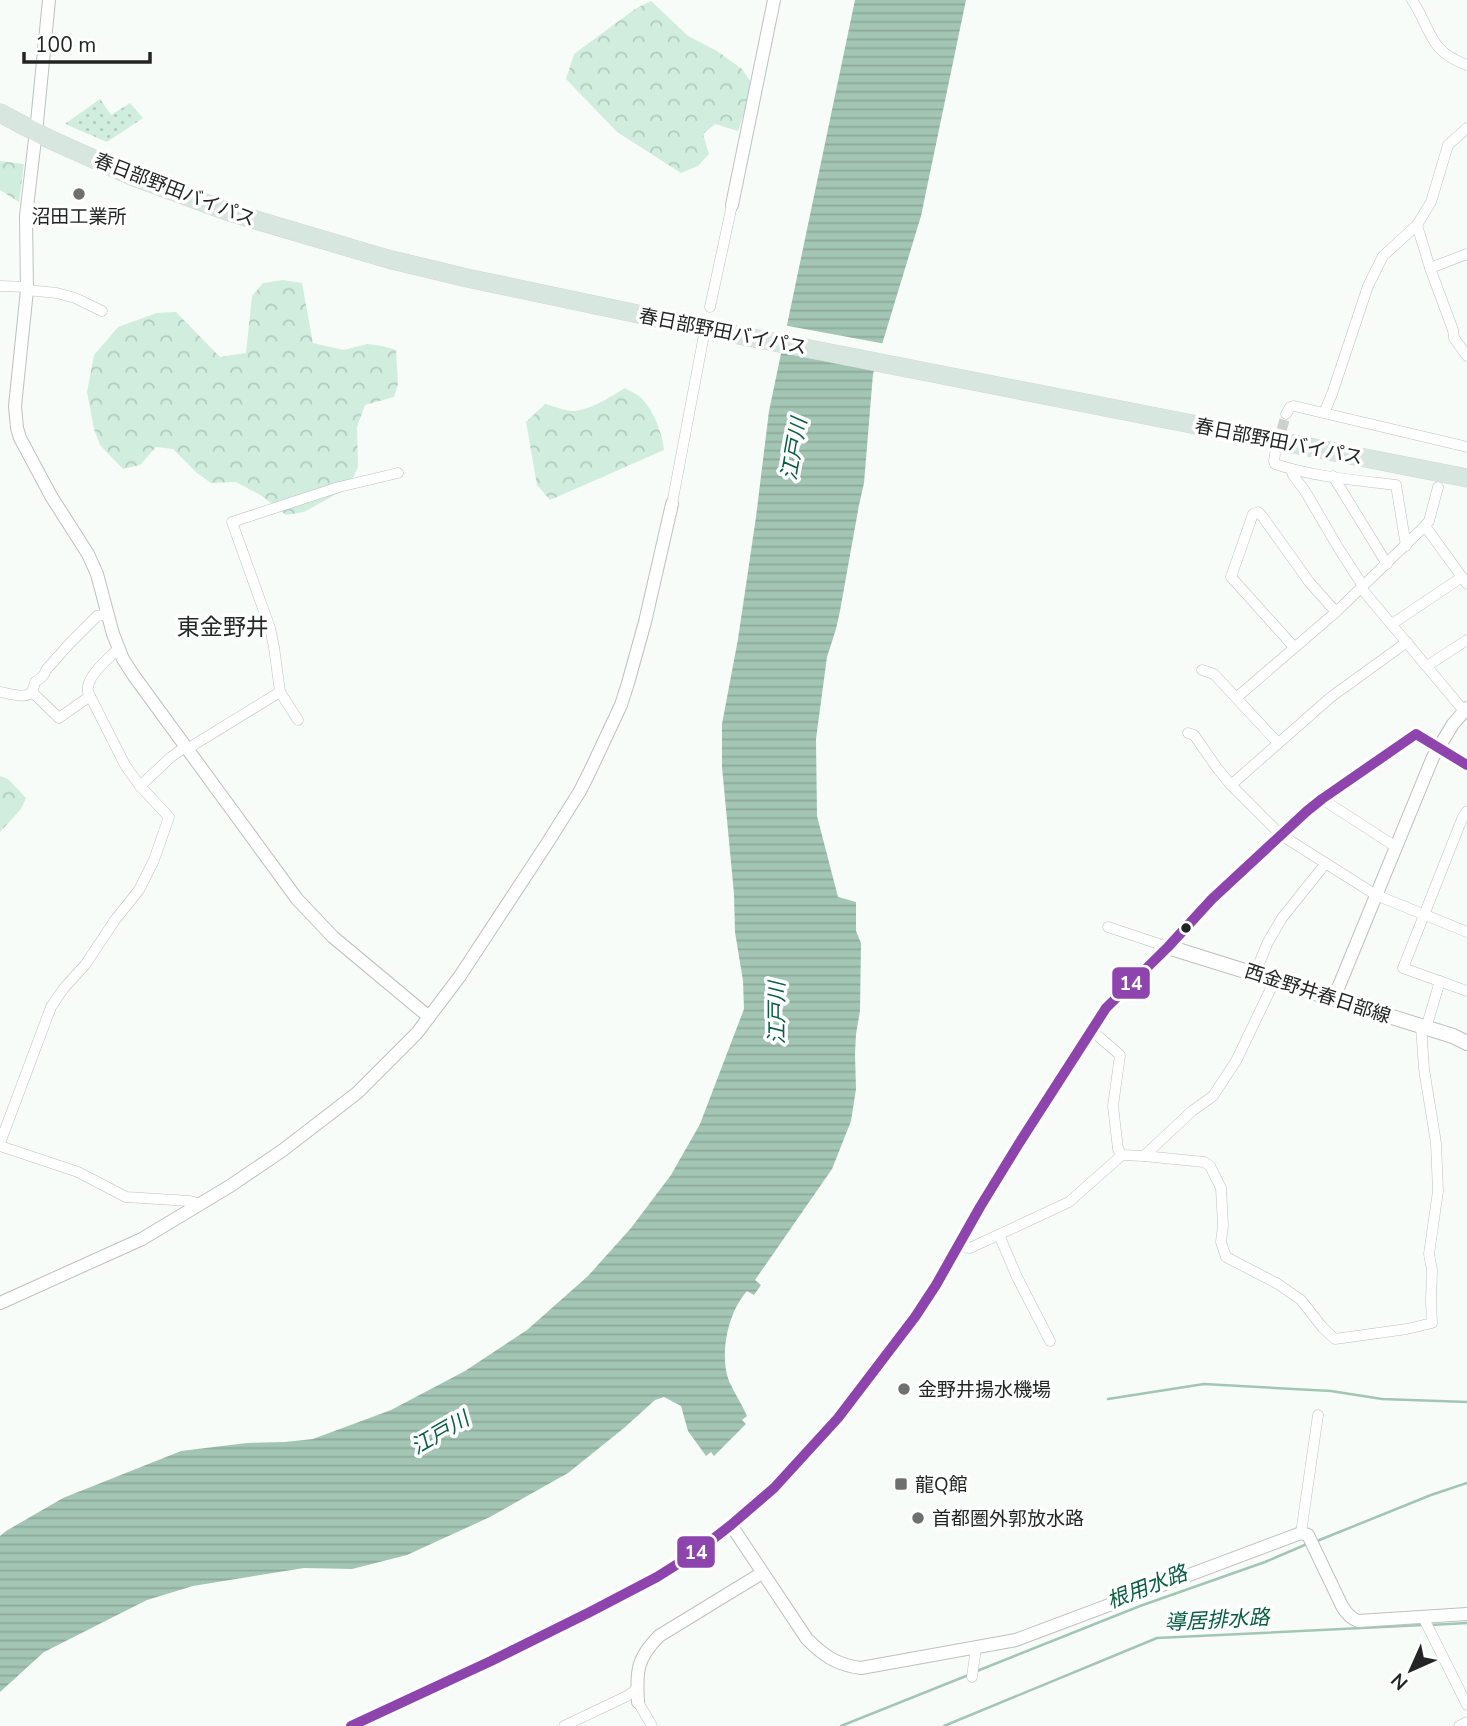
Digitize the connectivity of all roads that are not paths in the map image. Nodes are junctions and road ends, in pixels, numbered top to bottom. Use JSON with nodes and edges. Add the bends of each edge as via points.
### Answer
{"nodes":[{"id":1,"x":49,"y":0,"type":"edge"},
{"id":2,"x":774,"y":0,"type":"edge"},
{"id":3,"x":1412,"y":0,"type":"edge"},
{"id":4,"x":1467,"y":65,"type":"edge"},
{"id":5,"x":0,"y":102,"type":"edge"},
{"id":6,"x":0,"y":113,"type":"edge"},
{"id":7,"x":37,"y":127,"type":"junction"},
{"id":8,"x":1467,"y":128,"type":"edge"},
{"id":9,"x":732,"y":205,"type":"joint"},
{"id":10,"x":1418,"y":225,"type":"junction"},
{"id":11,"x":1467,"y":254,"type":"edge"},
{"id":12,"x":1430,"y":268,"type":"junction"},
{"id":13,"x":0,"y":286,"type":"edge"},
{"id":14,"x":27,"y":289,"type":"junction"},
{"id":15,"x":710,"y":307,"type":"dead end"},
{"id":16,"x":102,"y":311,"type":"dead end"},
{"id":17,"x":703,"y":340,"type":"dead end"},
{"id":18,"x":1467,"y":356,"type":"edge"},
{"id":19,"x":1324,"y":413,"type":"junction"},
{"id":20,"x":1286,"y":414,"type":"dead end"},
{"id":21,"x":1228,"y":425,"type":"junction"},
{"id":22,"x":1467,"y":447,"type":"edge"},
{"id":23,"x":1275,"y":454,"type":"dead end"},
{"id":24,"x":1467,"y":466,"type":"edge"},
{"id":25,"x":1291,"y":469,"type":"junction"},
{"id":26,"x":398,"y":473,"type":"dead end"},
{"id":27,"x":1333,"y":476,"type":"junction"},
{"id":28,"x":1467,"y":478,"type":"edge"},
{"id":29,"x":1438,"y":487,"type":"dead end"},
{"id":30,"x":672,"y":504,"type":"joint"},
{"id":31,"x":1425,"y":526,"type":"junction"},
{"id":32,"x":1406,"y":545,"type":"junction"},
{"id":33,"x":1387,"y":564,"type":"junction"},
{"id":34,"x":1465,"y":580,"type":"edge"},
{"id":35,"x":1362,"y":587,"type":"junction"},
{"id":36,"x":1336,"y":612,"type":"junction"},
{"id":37,"x":107,"y":614,"type":"junction"},
{"id":38,"x":1392,"y":624,"type":"junction"},
{"id":39,"x":1467,"y":640,"type":"edge"},
{"id":40,"x":1407,"y":642,"type":"junction"},
{"id":41,"x":1294,"y":647,"type":"junction"},
{"id":42,"x":118,"y":648,"type":"junction"},
{"id":43,"x":1427,"y":666,"type":"junction"},
{"id":44,"x":1202,"y":670,"type":"dead end"},
{"id":45,"x":0,"y":692,"type":"edge"},
{"id":46,"x":32,"y":692,"type":"junction"},
{"id":47,"x":281,"y":692,"type":"junction"},
{"id":48,"x":90,"y":696,"type":"junction"},
{"id":49,"x":1236,"y":698,"type":"junction"},
{"id":50,"x":1465,"y":710,"type":"edge"},
{"id":51,"x":298,"y":720,"type":"dead end"},
{"id":52,"x":1188,"y":733,"type":"dead end"},
{"id":53,"x":1278,"y":743,"type":"junction"},
{"id":54,"x":1438,"y":747,"type":"junction"},
{"id":55,"x":186,"y":748,"type":"junction"},
{"id":56,"x":1467,"y":765,"type":"edge"},
{"id":57,"x":1231,"y":785,"type":"junction"},
{"id":58,"x":140,"y":786,"type":"junction"},
{"id":59,"x":1322,"y":799,"type":"junction"},
{"id":60,"x":1467,"y":811,"type":"edge"},
{"id":61,"x":1281,"y":835,"type":"junction"},
{"id":62,"x":1396,"y":847,"type":"junction"},
{"id":63,"x":1326,"y":863,"type":"junction"},
{"id":64,"x":1376,"y":895,"type":"junction"},
{"id":65,"x":1425,"y":915,"type":"junction"},
{"id":66,"x":1467,"y":918,"type":"edge"},
{"id":67,"x":1108,"y":927,"type":"dead end"},
{"id":68,"x":1464,"y":930,"type":"edge"},
{"id":69,"x":1168,"y":947,"type":"junction"},
{"id":70,"x":1255,"y":973,"type":"junction"},
{"id":71,"x":1275,"y":980,"type":"junction"},
{"id":72,"x":1440,"y":981,"type":"junction"},
{"id":73,"x":1467,"y":991,"type":"edge"},
{"id":74,"x":1334,"y":998,"type":"junction"},
{"id":75,"x":429,"y":1017,"type":"junction"},
{"id":76,"x":1424,"y":1027,"type":"junction"},
{"id":77,"x":1091,"y":1030,"type":"junction"},
{"id":78,"x":1467,"y":1043,"type":"edge"},
{"id":79,"x":0,"y":1144,"type":"edge"},
{"id":80,"x":1122,"y":1155,"type":"junction"},
{"id":81,"x":1144,"y":1156,"type":"junction"},
{"id":82,"x":200,"y":1204,"type":"junction"},
{"id":83,"x":999,"y":1235,"type":"junction"},
{"id":84,"x":958,"y":1247,"type":"junction"},
{"id":85,"x":0,"y":1303,"type":"edge"},
{"id":86,"x":1050,"y":1341,"type":"dead end"},
{"id":87,"x":1318,"y":1415,"type":"dead end"},
{"id":88,"x":731,"y":1525,"type":"junction"},
{"id":89,"x":1301,"y":1533,"type":"junction"},
{"id":90,"x":762,"y":1573,"type":"junction"},
{"id":91,"x":1467,"y":1614,"type":"edge"},
{"id":92,"x":1423,"y":1617,"type":"junction"},
{"id":93,"x":976,"y":1648,"type":"junction"},
{"id":94,"x":972,"y":1677,"type":"dead end"},
{"id":95,"x":638,"y":1695,"type":"junction"},
{"id":96,"x":1467,"y":1705,"type":"edge"},
{"id":97,"x":1467,"y":1722,"type":"edge"},
{"id":98,"x":351,"y":1726,"type":"edge"},
{"id":99,"x":564,"y":1726,"type":"edge"},
{"id":100,"x":652,"y":1726,"type":"edge"},
{"id":101,"x":1460,"y":1726,"type":"edge"}],
"edges":[{"from":1,"to":7,"type":"street"},
{"from":2,"to":9,"type":"street"},
{"from":3,"to":4,"type":"street","via":[[1441,50]]},
{"from":5,"to":7,"type":"highway","name":"春日部野田バイパス"},
{"from":6,"to":7,"type":"highway","name":"春日部野田バイパス"},
{"from":7,"to":14,"type":"street","via":[[26,216]]},
{"from":7,"to":21,"type":"highway","name":"春日部野田バイパス","via":[[146,182],[232,213],[467,278]]},
{"from":8,"to":10,"type":"street","via":[[1448,145],[1431,202]]},
{"from":9,"to":15,"type":"street"},
{"from":10,"to":12,"type":"street"},
{"from":10,"to":19,"type":"street","via":[[1383,256],[1367,286]]},
{"from":11,"to":12,"type":"street"},
{"from":12,"to":18,"type":"street","via":[[1454,338]]},
{"from":13,"to":14,"type":"street"},
{"from":14,"to":16,"type":"street","via":[[75,298]]},
{"from":14,"to":37,"type":"street","via":[[15,406],[17,428],[39,475],[88,554]]},
{"from":17,"to":30,"type":"street"},
{"from":19,"to":20,"type":"street","via":[[1294,406]]},
{"from":19,"to":22,"type":"street"},
{"from":21,"to":24,"type":"highway","name":"春日部野田バイパス"},
{"from":21,"to":28,"type":"highway","name":"春日部野田バイパス"},
{"from":23,"to":25,"type":"street","via":[[1275,464]]},
{"from":25,"to":27,"type":"street"},
{"from":25,"to":35,"type":"street"},
{"from":26,"to":47,"type":"street","via":[[232,522],[270,628]]},
{"from":27,"to":32,"type":"street","via":[[1396,485]]},
{"from":27,"to":33,"type":"street"},
{"from":29,"to":31,"type":"street"},
{"from":30,"to":75,"type":"street","via":[[645,622],[612,726],[554,833]]},
{"from":31,"to":32,"type":"street"},
{"from":31,"to":34,"type":"street"},
{"from":32,"to":33,"type":"street"},
{"from":33,"to":35,"type":"street"},
{"from":34,"to":38,"type":"street"},
{"from":35,"to":36,"type":"street"},
{"from":35,"to":38,"type":"street"},
{"from":36,"to":41,"type":"street"},
{"from":36,"to":41,"type":"street","via":[[1262,516],[1253,514],[1231,577]]},
{"from":37,"to":42,"type":"street"},
{"from":37,"to":46,"type":"street","via":[[97,616],[70,643]]},
{"from":38,"to":40,"type":"street"},
{"from":39,"to":43,"type":"street"},
{"from":40,"to":43,"type":"street"},
{"from":40,"to":53,"type":"street","via":[[1331,697]]},
{"from":41,"to":49,"type":"street"},
{"from":42,"to":48,"type":"street","via":[[89,680]]},
{"from":42,"to":55,"type":"street"},
{"from":43,"to":50,"type":"street"},
{"from":44,"to":49,"type":"street","via":[[1214,674]]},
{"from":45,"to":46,"type":"street"},
{"from":46,"to":48,"type":"street","via":[[59,718]]},
{"from":47,"to":51,"type":"street"},
{"from":47,"to":55,"type":"street"},
{"from":48,"to":58,"type":"street"},
{"from":49,"to":53,"type":"street"},
{"from":50,"to":54,"type":"street"},
{"from":52,"to":57,"type":"street"},
{"from":53,"to":57,"type":"street"},
{"from":54,"to":56,"type":"street"},
{"from":54,"to":59,"type":"street","via":[[1416,733]]},
{"from":54,"to":62,"type":"street"},
{"from":55,"to":58,"type":"street"},
{"from":55,"to":75,"type":"street","via":[[307,911]]},
{"from":57,"to":61,"type":"street"},
{"from":58,"to":79,"type":"street","via":[[169,817],[154,860],[139,890],[51,1007]]},
{"from":59,"to":61,"type":"street"},
{"from":59,"to":62,"type":"street"},
{"from":60,"to":65,"type":"street"},
{"from":61,"to":63,"type":"street"},
{"from":61,"to":69,"type":"street"},
{"from":62,"to":64,"type":"street"},
{"from":63,"to":64,"type":"street"},
{"from":63,"to":70,"type":"street","via":[[1282,918]]},
{"from":64,"to":65,"type":"street"},
{"from":64,"to":74,"type":"street"},
{"from":65,"to":68,"type":"street"},
{"from":65,"to":72,"type":"street","via":[[1403,968]]},
{"from":66,"to":68,"type":"street"},
{"from":67,"to":69,"type":"street"},
{"from":69,"to":70,"type":"main road","name":"西金野井春日部線"},
{"from":69,"to":77,"type":"street","via":[[1106,1008]]},
{"from":70,"to":71,"type":"main road","name":"西金野井春日部線"},
{"from":71,"to":74,"type":"main road","name":"西金野井春日部線"},
{"from":71,"to":81,"type":"street","via":[[1236,1061],[1213,1096]]},
{"from":72,"to":73,"type":"street"},
{"from":72,"to":76,"type":"street"},
{"from":74,"to":76,"type":"main road","name":"西金野井春日部線"},
{"from":75,"to":82,"type":"street","via":[[357,1093],[283,1150]]},
{"from":76,"to":78,"type":"main road","name":"西金野井春日部線"},
{"from":76,"to":81,"type":"street","via":[[1424,1069],[1438,1191],[1429,1254],[1432,1323],[1335,1339],[1301,1300],[1226,1257],[1221,1242],[1221,1188],[1210,1166]]},
{"from":77,"to":80,"type":"street","via":[[1120,1055],[1113,1106]]},
{"from":77,"to":84,"type":"street"},
{"from":79,"to":82,"type":"street","via":[[78,1172],[126,1197]]},
{"from":80,"to":81,"type":"street"},
{"from":80,"to":83,"type":"street","via":[[1069,1202]]},
{"from":82,"to":85,"type":"street","via":[[142,1239]]},
{"from":83,"to":84,"type":"street","via":[[970,1248]]},
{"from":83,"to":86,"type":"street"},
{"from":84,"to":88,"type":"street","via":[[915,1317],[838,1418],[774,1488]]},
{"from":87,"to":89,"type":"street"},
{"from":88,"to":90,"type":"street"},
{"from":88,"to":98,"type":"street","via":[[646,1583]]},
{"from":89,"to":92,"type":"street","via":[[1307,1535],[1353,1619]]},
{"from":89,"to":93,"type":"street","via":[[1016,1640]]},
{"from":90,"to":93,"type":"street","via":[[807,1639],[834,1661],[862,1668]]},
{"from":90,"to":95,"type":"street","via":[[659,1636],[640,1664]]},
{"from":91,"to":92,"type":"street"},
{"from":92,"to":96,"type":"street"},
{"from":93,"to":94,"type":"street"},
{"from":95,"to":99,"type":"street"},
{"from":95,"to":100,"type":"street"},
{"from":97,"to":101,"type":"street"}]}
